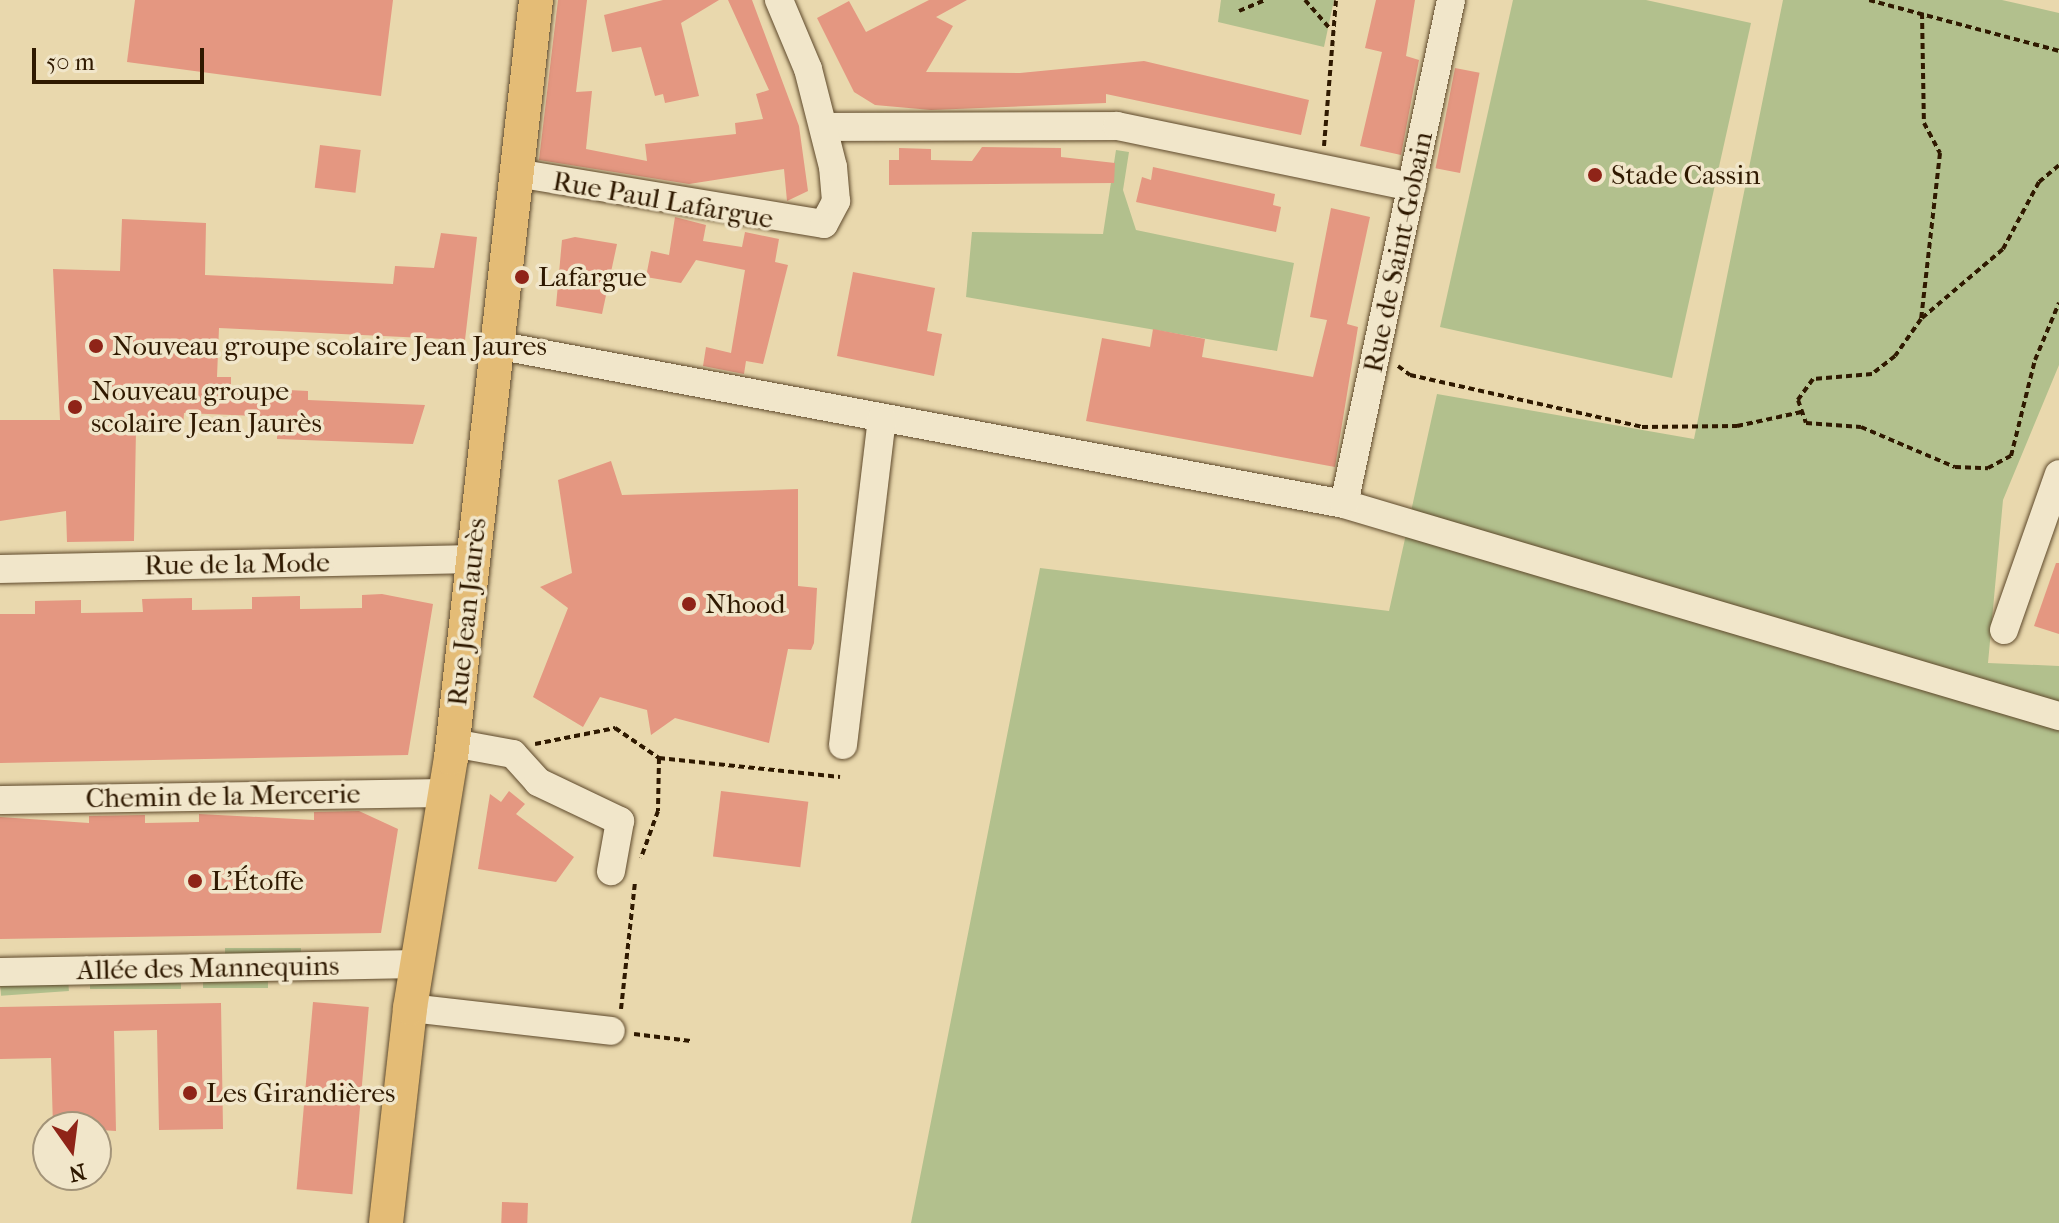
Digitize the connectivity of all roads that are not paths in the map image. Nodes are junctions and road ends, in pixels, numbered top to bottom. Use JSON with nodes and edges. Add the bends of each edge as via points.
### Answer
{"nodes":[{"id":1,"x":536,"y":0,"type":"edge"},
{"id":2,"x":779,"y":0,"type":"edge"},
{"id":3,"x":1451,"y":0,"type":"edge"},
{"id":4,"x":825,"y":127,"type":"junction"},
{"id":5,"x":516,"y":173,"type":"junction"},
{"id":6,"x":1412,"y":187,"type":"junction"},
{"id":7,"x":496,"y":345,"type":"junction"},
{"id":8,"x":882,"y":418,"type":"junction"},
{"id":9,"x":2059,"y":474,"type":"edge"},
{"id":10,"x":1344,"y":504,"type":"junction"},
{"id":11,"x":473,"y":559,"type":"junction"},
{"id":12,"x":0,"y":569,"type":"edge"},
{"id":13,"x":2004,"y":630,"type":"dead end"},
{"id":14,"x":2059,"y":716,"type":"edge"},
{"id":15,"x":453,"y":743,"type":"junction"},
{"id":16,"x":843,"y":745,"type":"dead end"},
{"id":17,"x":445,"y":793,"type":"junction"},
{"id":18,"x":0,"y":800,"type":"edge"},
{"id":19,"x":611,"y":871,"type":"dead end"},
{"id":20,"x":416,"y":964,"type":"junction"},
{"id":21,"x":0,"y":972,"type":"edge"},
{"id":22,"x":410,"y":1008,"type":"junction"},
{"id":23,"x":611,"y":1031,"type":"dead end"},
{"id":24,"x":390,"y":1220,"type":"edge"}],
"edges":[{"from":1,"to":5,"type":"main road","name":"Rue Jean Jaurès"},
{"from":2,"to":4,"type":"street"},
{"from":3,"to":6,"type":"street","name":"Rue de Saint-Gobain"},
{"from":4,"to":5,"type":"street","name":"Rue Paul Lafargue","via":[[836,201],[824,224],[810,227]]},
{"from":4,"to":6,"type":"street","via":[[1117,126]]},
{"from":5,"to":7,"type":"main road","name":"Rue Jean Jaurès"},
{"from":6,"to":10,"type":"street","name":"Rue de Saint-Gobain"},
{"from":7,"to":8,"type":"street"},
{"from":7,"to":11,"type":"main road","name":"Rue Jean Jaurès"},
{"from":8,"to":10,"type":"street"},
{"from":8,"to":16,"type":"street"},
{"from":9,"to":13,"type":"street"},
{"from":10,"to":14,"type":"street"},
{"from":11,"to":12,"type":"street","name":"Rue de la Mode"},
{"from":11,"to":15,"type":"main road","name":"Rue Jean Jaurès"},
{"from":15,"to":17,"type":"main road","name":"Rue Jean Jaurès"},
{"from":15,"to":19,"type":"street","via":[[513,754],[538,782],[620,821]]},
{"from":17,"to":18,"type":"street","name":"Chemin de la Mercerie"},
{"from":17,"to":20,"type":"main road","name":"Rue Jean Jaurès"},
{"from":20,"to":21,"type":"street","name":"Allée des Mannequins"},
{"from":20,"to":22,"type":"main road","name":"Rue Jean Jaurès"},
{"from":22,"to":23,"type":"street"},
{"from":22,"to":24,"type":"main road","name":"Rue Jean Jaurès"}]}
